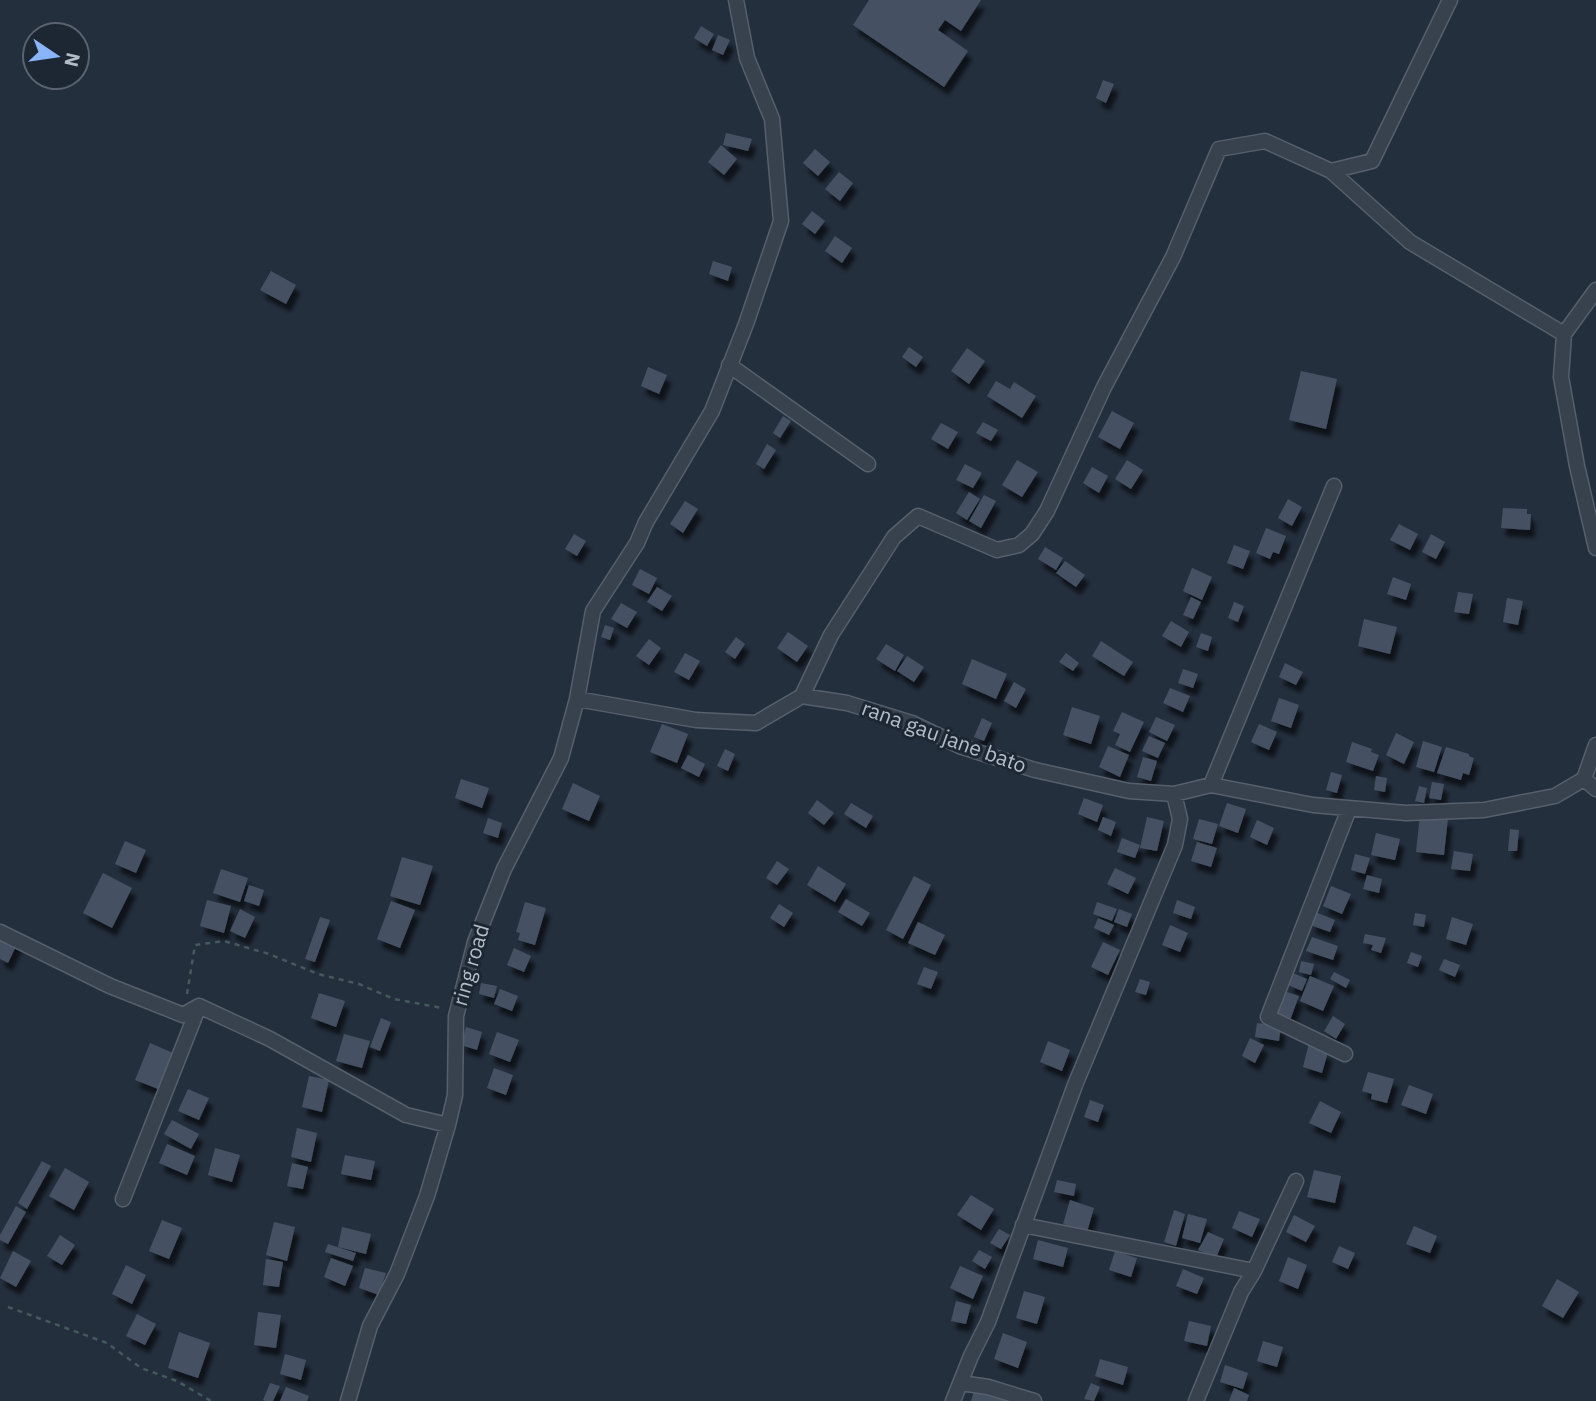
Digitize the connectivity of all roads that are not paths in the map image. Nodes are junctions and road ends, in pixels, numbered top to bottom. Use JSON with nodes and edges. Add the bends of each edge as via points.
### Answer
{"nodes":[{"id":1,"x":736,"y":0,"type":"edge"},
{"id":2,"x":1450,"y":0,"type":"edge"},
{"id":3,"x":1331,"y":171,"type":"junction"},
{"id":4,"x":1596,"y":290,"type":"edge"},
{"id":5,"x":1564,"y":334,"type":"junction"},
{"id":6,"x":729,"y":365,"type":"junction"},
{"id":7,"x":868,"y":464,"type":"dead end"},
{"id":8,"x":1334,"y":486,"type":"dead end"},
{"id":9,"x":1596,"y":548,"type":"edge"},
{"id":10,"x":802,"y":696,"type":"junction"},
{"id":11,"x":577,"y":699,"type":"junction"},
{"id":12,"x":1596,"y":745,"type":"edge"},
{"id":13,"x":1584,"y":779,"type":"junction"},
{"id":14,"x":1211,"y":785,"type":"junction"},
{"id":15,"x":1596,"y":789,"type":"edge"},
{"id":16,"x":1174,"y":794,"type":"junction"},
{"id":17,"x":1349,"y":809,"type":"junction"},
{"id":18,"x":0,"y":932,"type":"edge"},
{"id":19,"x":199,"y":1006,"type":"junction"},
{"id":20,"x":1345,"y":1054,"type":"dead end"},
{"id":21,"x":448,"y":1125,"type":"junction"},
{"id":22,"x":1296,"y":1181,"type":"dead end"},
{"id":23,"x":124,"y":1199,"type":"dead end"},
{"id":24,"x":1023,"y":1225,"type":"junction"},
{"id":25,"x":1254,"y":1271,"type":"junction"},
{"id":26,"x":961,"y":1383,"type":"junction"},
{"id":27,"x":348,"y":1401,"type":"edge"},
{"id":28,"x":953,"y":1401,"type":"edge"},
{"id":29,"x":1034,"y":1401,"type":"edge"},
{"id":30,"x":1196,"y":1401,"type":"edge"}],
"edges":[{"from":1,"to":6,"type":"street","name":"ring road","via":[[747,58],[772,119],[781,222]]},
{"from":2,"to":3,"type":"street","via":[[1371,161]]},
{"from":3,"to":5,"type":"street","via":[[1410,242]]},
{"from":3,"to":10,"type":"street","via":[[1265,141],[1219,149],[1173,257],[1032,534],[1019,545],[997,550],[919,516],[894,537],[831,635]]},
{"from":4,"to":5,"type":"street"},
{"from":5,"to":9,"type":"street","via":[[1562,377]]},
{"from":6,"to":7,"type":"street"},
{"from":6,"to":11,"type":"street","name":"ring road","via":[[712,411],[593,611]]},
{"from":8,"to":14,"type":"street"},
{"from":10,"to":11,"type":"street","via":[[756,723],[696,719]]},
{"from":10,"to":16,"type":"street","name":"rana gau jane bato","via":[[912,723],[962,747],[1035,770],[1129,792]]},
{"from":11,"to":21,"type":"street","name":"ring road","via":[[561,758],[504,869],[475,942],[456,1016],[455,1096]]},
{"from":12,"to":13,"type":"street"},
{"from":13,"to":15,"type":"street"},
{"from":13,"to":17,"type":"street","via":[[1555,796],[1484,810],[1406,813]]},
{"from":14,"to":16,"type":"street","name":"rana gau jane bato"},
{"from":14,"to":17,"type":"street"},
{"from":16,"to":24,"type":"street","via":[[1180,819],[1175,845],[1074,1085]]},
{"from":17,"to":20,"type":"street","via":[[1268,1017]]},
{"from":18,"to":19,"type":"street","via":[[110,986],[183,1015]]},
{"from":19,"to":21,"type":"street","via":[[270,1039],[406,1115]]},
{"from":19,"to":23,"type":"street"},
{"from":21,"to":27,"type":"street","name":"ring road","via":[[427,1196],[370,1326]]},
{"from":22,"to":25,"type":"street"},
{"from":24,"to":25,"type":"street"},
{"from":24,"to":26,"type":"street"},
{"from":25,"to":30,"type":"street"},
{"from":26,"to":28,"type":"street"},
{"from":26,"to":29,"type":"street"}]}
